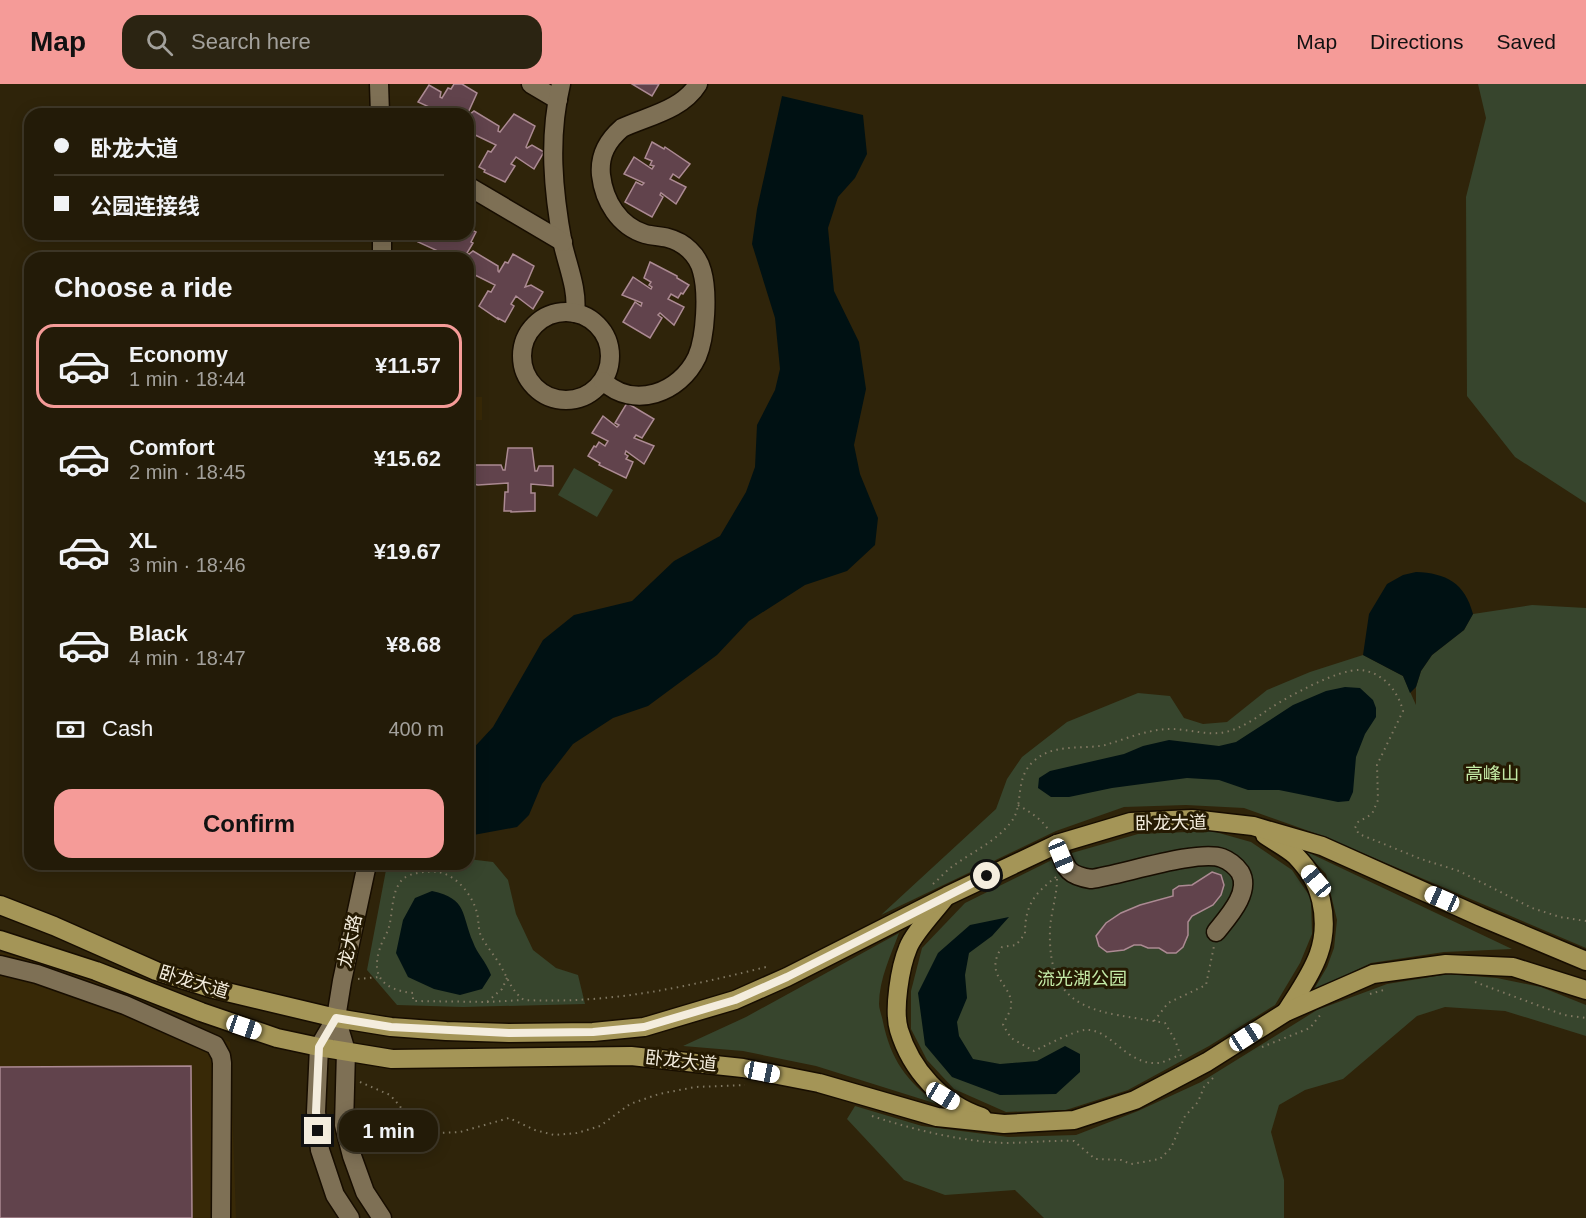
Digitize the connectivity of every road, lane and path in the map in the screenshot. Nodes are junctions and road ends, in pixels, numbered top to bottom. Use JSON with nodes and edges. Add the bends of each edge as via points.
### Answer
{"nodes":[{"id":1,"x":379,"y":84,"type":"edge"},
{"id":2,"x":531,"y":84,"type":"edge"},
{"id":3,"x":698,"y":84,"type":"edge"},
{"id":4,"x":559,"y":92,"type":"edge"},
{"id":5,"x":380,"y":108,"type":"edge"},
{"id":6,"x":474,"y":190,"type":"edge"},
{"id":7,"x":563,"y":242,"type":"junction"},
{"id":8,"x":575,"y":313,"type":"junction"},
{"id":9,"x":603,"y":381,"type":"junction"},
{"id":10,"x":1018,"y":805,"type":"dead end"},
{"id":11,"x":1253,"y":826,"type":"junction"},
{"id":12,"x":1056,"y":844,"type":"junction"},
{"id":13,"x":366,"y":870,"type":"edge"},
{"id":14,"x":1061,"y":872,"type":"junction"},
{"id":15,"x":947,"y":896,"type":"junction"},
{"id":16,"x":0,"y":905,"type":"edge"},
{"id":17,"x":1216,"y":932,"type":"joint"},
{"id":18,"x":0,"y":940,"type":"edge"},
{"id":19,"x":1586,"y":961,"type":"edge"},
{"id":20,"x":0,"y":965,"type":"edge"},
{"id":21,"x":379,"y":977,"type":"junction"},
{"id":22,"x":342,"y":981,"type":"junction"},
{"id":23,"x":1468,"y":981,"type":"dead end"},
{"id":24,"x":1390,"y":988,"type":"dead end"},
{"id":25,"x":1586,"y":990,"type":"edge"},
{"id":26,"x":1370,"y":994,"type":"dead end"},
{"id":27,"x":524,"y":1000,"type":"dead end"},
{"id":28,"x":487,"y":1002,"type":"junction"},
{"id":29,"x":1286,"y":1012,"type":"junction"},
{"id":30,"x":1322,"y":1013,"type":"dead end"},
{"id":31,"x":336,"y":1018,"type":"junction"},
{"id":32,"x":1586,"y":1018,"type":"edge"},
{"id":33,"x":1154,"y":1021,"type":"junction"},
{"id":34,"x":319,"y":1047,"type":"junction"},
{"id":35,"x":1262,"y":1047,"type":"dead end"},
{"id":36,"x":346,"y":1051,"type":"junction"},
{"id":37,"x":1180,"y":1054,"type":"junction"},
{"id":38,"x":1187,"y":1073,"type":"junction"},
{"id":39,"x":1217,"y":1074,"type":"dead end"},
{"id":40,"x":354,"y":1079,"type":"dead end"},
{"id":41,"x":749,"y":1085,"type":"dead end"},
{"id":42,"x":869,"y":1115,"type":"dead end"},
{"id":43,"x":1004,"y":1124,"type":"junction"},
{"id":44,"x":221,"y":1218,"type":"edge"},
{"id":45,"x":350,"y":1218,"type":"edge"},
{"id":46,"x":382,"y":1218,"type":"edge"}],
"edges":[{"from":1,"to":5,"type":"street"},
{"from":2,"to":4,"type":"street"},
{"from":3,"to":9,"type":"street","via":[[686,99],[616,133],[603,152],[600,169],[609,203],[621,220],[646,234],[677,241],[698,260],[704,286],[700,348],[684,376],[654,394],[627,395]]},
{"from":4,"to":7,"type":"street","via":[[553,172]]},
{"from":6,"to":7,"type":"street"},
{"from":7,"to":8,"type":"street"},
{"from":8,"to":9,"type":"street","via":[[589,318],[607,339],[610,357]]},
{"from":8,"to":9,"type":"street","via":[[553,314],[530,330],[523,347],[525,374],[536,389],[561,400],[588,395]]},
{"from":10,"to":12,"type":"path","via":[[1045,824]]},
{"from":11,"to":12,"type":"main road","name":"卧龙大道","via":[[1192,819],[1131,822]]},
{"from":11,"to":19,"type":"main road","name":"卧龙大道","via":[[1322,846]]},
{"from":11,"to":29,"type":"main road","via":[[1295,856],[1316,881],[1325,915],[1324,943],[1317,962]]},
{"from":12,"to":14,"type":"street"},
{"from":12,"to":15,"type":"main road","name":"卧龙大道"},
{"from":13,"to":22,"type":"street","name":"龙大路"},
{"from":14,"to":17,"type":"street","via":[[1091,879],[1198,856],[1221,857],[1242,875],[1241,891],[1238,906]]},
{"from":14,"to":33,"type":"path","via":[[1050,929],[1057,981],[1068,996],[1088,1008]]},
{"from":14,"to":37,"type":"path","via":[[1039,890],[1025,915],[1025,934],[1016,945],[1002,947],[997,956],[997,976],[1008,991],[1011,1006],[1003,1025],[1011,1038],[1034,1052],[1091,1030],[1099,1031],[1139,1061],[1159,1063]]},
{"from":15,"to":31,"type":"main road","name":"卧龙大道","via":[[735,1000],[644,1027],[509,1033],[391,1027]]},
{"from":15,"to":43,"type":"main road","via":[[908,946],[897,988],[898,1028],[913,1064],[943,1096],[970,1113]]},
{"from":16,"to":31,"type":"main road","name":"卧龙大道","via":[[156,971]]},
{"from":17,"to":33,"type":"path","via":[[1206,985],[1168,1003]]},
{"from":18,"to":34,"type":"main road","name":"卧龙大道","via":[[277,1038]]},
{"from":20,"to":44,"type":"street","via":[[125,1005],[215,1045],[222,1063]]},
{"from":21,"to":22,"type":"path"},
{"from":21,"to":28,"type":"path","via":[[397,991],[413,993],[413,1001]]},
{"from":21,"to":28,"type":"path","via":[[376,964],[403,879],[412,874],[441,872],[455,879],[469,895],[480,934],[507,978],[502,989]]},
{"from":22,"to":31,"type":"street","name":"龙大路"},
{"from":23,"to":32,"type":"path","via":[[1564,1015]]},
{"from":24,"to":26,"type":"path"},
{"from":25,"to":29,"type":"main road","name":"卧龙大道","via":[[1513,967],[1446,964],[1373,974]]},
{"from":27,"to":28,"type":"path"},
{"from":29,"to":38,"type":"main road","name":"卧龙大道"},
{"from":30,"to":35,"type":"path","via":[[1310,1028]]},
{"from":31,"to":34,"type":"street"},
{"from":31,"to":36,"type":"street"},
{"from":33,"to":37,"type":"path","via":[[1165,1023]]},
{"from":34,"to":36,"type":"main road","name":"卧龙大道"},
{"from":34,"to":45,"type":"street","via":[[316,1112],[320,1150],[335,1196]]},
{"from":36,"to":43,"type":"main road","name":"卧龙大道","via":[[392,1059],[631,1056],[732,1066],[819,1083],[937,1117]]},
{"from":36,"to":46,"type":"street","via":[[344,1125],[365,1191]]},
{"from":37,"to":38,"type":"path"},
{"from":38,"to":43,"type":"main road","name":"卧龙大道","via":[[1135,1100],[1074,1120]]},
{"from":39,"to":42,"type":"path","via":[[1185,1116],[1171,1148],[1160,1159],[1131,1164],[1095,1159],[1074,1141],[1005,1143],[951,1137]]},
{"from":40,"to":41,"type":"path","via":[[390,1095],[406,1119],[418,1127],[440,1133],[460,1132],[509,1118],[554,1135],[600,1126],[630,1104],[659,1094],[695,1087]]}]}
